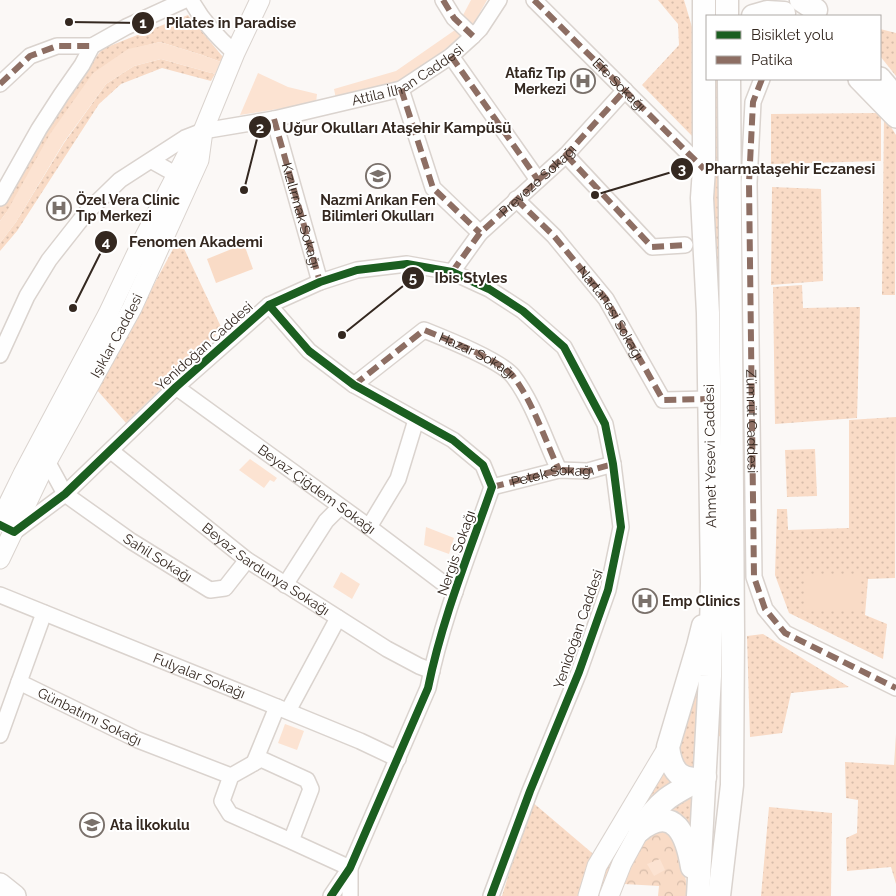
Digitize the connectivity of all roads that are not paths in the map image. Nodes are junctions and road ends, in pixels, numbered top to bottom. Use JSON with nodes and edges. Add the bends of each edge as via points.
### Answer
{"nodes":[{"id":1,"x":185,"y":0,"type":"edge"},
{"id":2,"x":191,"y":0,"type":"edge"},
{"id":3,"x":260,"y":0,"type":"edge"},
{"id":4,"x":443,"y":0,"type":"edge"},
{"id":5,"x":499,"y":0,"type":"edge"},
{"id":6,"x":534,"y":0,"type":"edge"},
{"id":7,"x":728,"y":0,"type":"edge"},
{"id":8,"x":701,"y":5,"type":"edge"},
{"id":9,"x":798,"y":8,"type":"edge"},
{"id":10,"x":727,"y":15,"type":"edge"},
{"id":11,"x":756,"y":15,"type":"edge"},
{"id":12,"x":473,"y":36,"type":"junction"},
{"id":13,"x":92,"y":46,"type":"junction"},
{"id":14,"x":235,"y":53,"type":"junction"},
{"id":15,"x":451,"y":56,"type":"junction"},
{"id":16,"x":881,"y":79,"type":"edge"},
{"id":17,"x":729,"y":80,"type":"edge"},
{"id":18,"x":762,"y":80,"type":"edge"},
{"id":19,"x":860,"y":80,"type":"edge"},
{"id":20,"x":0,"y":84,"type":"edge"},
{"id":21,"x":401,"y":89,"type":"junction"},
{"id":22,"x":625,"y":90,"type":"junction"},
{"id":23,"x":896,"y":97,"type":"edge"},
{"id":24,"x":896,"y":117,"type":"edge"},
{"id":25,"x":274,"y":119,"type":"junction"},
{"id":26,"x":203,"y":131,"type":"junction"},
{"id":27,"x":566,"y":155,"type":"junction"},
{"id":28,"x":152,"y":161,"type":"junction"},
{"id":29,"x":704,"y":169,"type":"junction"},
{"id":30,"x":177,"y":175,"type":"junction"},
{"id":31,"x":538,"y":180,"type":"junction"},
{"id":32,"x":0,"y":198,"type":"edge"},
{"id":33,"x":516,"y":199,"type":"junction"},
{"id":34,"x":480,"y":233,"type":"junction"},
{"id":35,"x":685,"y":245,"type":"dead end"},
{"id":36,"x":452,"y":272,"type":"junction"},
{"id":37,"x":320,"y":282,"type":"junction"},
{"id":38,"x":269,"y":305,"type":"junction"},
{"id":39,"x":0,"y":355,"type":"edge"},
{"id":40,"x":354,"y":385,"type":"junction"},
{"id":41,"x":176,"y":387,"type":"junction"},
{"id":42,"x":709,"y":399,"type":"junction"},
{"id":43,"x":416,"y":420,"type":"junction"},
{"id":44,"x":111,"y":451,"type":"junction"},
{"id":45,"x":47,"y":462,"type":"junction"},
{"id":46,"x":614,"y":464,"type":"junction"},
{"id":47,"x":559,"y":470,"type":"junction"},
{"id":48,"x":492,"y":486,"type":"junction"},
{"id":49,"x":65,"y":494,"type":"junction"},
{"id":50,"x":340,"y":507,"type":"junction"},
{"id":51,"x":5,"y":526,"type":"edge"},
{"id":52,"x":369,"y":527,"type":"junction"},
{"id":53,"x":0,"y":559,"type":"edge"},
{"id":54,"x":247,"y":560,"type":"junction"},
{"id":55,"x":712,"y":583,"type":"junction"},
{"id":56,"x":285,"y":584,"type":"junction"},
{"id":57,"x":455,"y":592,"type":"junction"},
{"id":58,"x":0,"y":595,"type":"edge"},
{"id":59,"x":44,"y":613,"type":"junction"},
{"id":60,"x":338,"y":618,"type":"junction"},
{"id":61,"x":432,"y":671,"type":"junction"},
{"id":62,"x":19,"y":682,"type":"junction"},
{"id":63,"x":896,"y":688,"type":"edge"},
{"id":64,"x":283,"y":709,"type":"junction"},
{"id":65,"x":0,"y":735,"type":"edge"},
{"id":66,"x":668,"y":747,"type":"junction"},
{"id":67,"x":732,"y":752,"type":"junction"},
{"id":68,"x":398,"y":759,"type":"junction"},
{"id":69,"x":254,"y":762,"type":"junction"},
{"id":70,"x":231,"y":776,"type":"junction"},
{"id":71,"x":705,"y":777,"type":"junction"},
{"id":72,"x":640,"y":830,"type":"junction"},
{"id":73,"x":291,"y":841,"type":"junction"},
{"id":74,"x":350,"y":868,"type":"junction"},
{"id":75,"x":0,"y":884,"type":"edge"},
{"id":76,"x":15,"y":896,"type":"edge"},
{"id":77,"x":331,"y":896,"type":"edge"},
{"id":78,"x":350,"y":896,"type":"edge"},
{"id":79,"x":491,"y":896,"type":"edge"},
{"id":80,"x":588,"y":896,"type":"edge"},
{"id":81,"x":609,"y":896,"type":"edge"},
{"id":82,"x":696,"y":896,"type":"edge"},
{"id":83,"x":719,"y":896,"type":"edge"}],
"edges":[{"from":1,"to":13,"type":"street"},
{"from":2,"to":14,"type":"street","via":[[215,36]]},
{"from":3,"to":14,"type":"street","name":"Işıklar Caddesi"},
{"from":4,"to":12,"type":"street","via":[[454,18]]},
{"from":5,"to":12,"type":"street","name":"Attila İlhan Caddesi"},
{"from":6,"to":22,"type":"street","name":"Efe Sokağı"},
{"from":7,"to":10,"type":"main road"},
{"from":8,"to":29,"type":"main road","name":"Ahmet Yesevi Caddesi"},
{"from":9,"to":11,"type":"main road"},
{"from":12,"to":15,"type":"street","name":"Attila İlhan Caddesi"},
{"from":13,"to":20,"type":"street","via":[[57,46],[30,56]]},
{"from":13,"to":32,"type":"street"},
{"from":14,"to":26,"type":"street","name":"Işıklar Caddesi"},
{"from":15,"to":21,"type":"street","name":"Attila İlhan Caddesi"},
{"from":15,"to":31,"type":"street"},
{"from":16,"to":23,"type":"main road"},
{"from":17,"to":67,"type":"main road","name":"Ahmet Yesevi Caddesi"},
{"from":18,"to":63,"type":"street","name":"Zümrüt Caddesi","via":[[753,102],[749,183],[754,577],[765,609],[785,633]]},
{"from":19,"to":24,"type":"main road"},
{"from":21,"to":25,"type":"street","name":"Attila İlhan Caddesi"},
{"from":21,"to":34,"type":"street","via":[[433,188]]},
{"from":22,"to":27,"type":"street","name":"Preveze Sokağı"},
{"from":22,"to":29,"type":"street","name":"Efe Sokağı"},
{"from":25,"to":26,"type":"street","name":"Attila İlhan Caddesi"},
{"from":25,"to":37,"type":"street","name":"Kızılırmak Sokağı"},
{"from":26,"to":28,"type":"street","name":"Attila İlhan Caddesi","via":[[185,138]]},
{"from":26,"to":30,"type":"street","name":"Işıklar Caddesi"},
{"from":26,"to":45,"type":"street","name":"Işıklar Caddesi","via":[[199,160],[132,308]]},
{"from":27,"to":31,"type":"street","name":"Preveze Sokağı"},
{"from":27,"to":35,"type":"street","via":[[652,247]]},
{"from":28,"to":30,"type":"street"},
{"from":28,"to":39,"type":"street","name":"Attila İlhan Caddesi","via":[[120,180],[86,213],[49,260],[27,296]]},
{"from":29,"to":42,"type":"main road","name":"Ahmet Yesevi Caddesi","via":[[702,198]]},
{"from":30,"to":51,"type":"street","name":"Işıklar Caddesi","via":[[12,495]]},
{"from":31,"to":33,"type":"street","name":"Preveze Sokağı"},
{"from":33,"to":34,"type":"street","name":"Preveze Sokağı"},
{"from":33,"to":42,"type":"street","name":"Nartanesi Sokağı","via":[[554,236],[606,299],[662,400]]},
{"from":34,"to":36,"type":"street","name":"Preveze Sokağı"},
{"from":36,"to":37,"type":"street","name":"Yenidoğan Caddesi","via":[[407,264],[357,270]]},
{"from":36,"to":46,"type":"street","name":"Yenidoğan Caddesi","via":[[489,289],[523,311],[564,347],[605,424]]},
{"from":37,"to":38,"type":"street","name":"Yenidoğan Caddesi"},
{"from":38,"to":40,"type":"street","via":[[309,350]]},
{"from":38,"to":41,"type":"street","name":"Yenidoğan Caddesi"},
{"from":40,"to":43,"type":"street"},
{"from":40,"to":47,"type":"street","name":"Hazar Sokağı","via":[[424,330],[451,341],[512,375]]},
{"from":41,"to":44,"type":"street","name":"Yenidoğan Caddesi"},
{"from":41,"to":50,"type":"street","name":"Beyaz Çiğdem Sokağı"},
{"from":42,"to":55,"type":"main road","name":"Ahmet Yesevi Caddesi"},
{"from":43,"to":48,"type":"street","via":[[453,440],[483,465]]},
{"from":43,"to":52,"type":"street","via":[[398,479]]},
{"from":44,"to":49,"type":"street","name":"Yenidoğan Caddesi"},
{"from":44,"to":54,"type":"street","name":"Beyaz Sardunya Sokağı"},
{"from":45,"to":49,"type":"street"},
{"from":45,"to":51,"type":"street","name":"Işıklar Caddesi"},
{"from":46,"to":47,"type":"street","name":"Petek Sokağı","via":[[588,471]]},
{"from":46,"to":79,"type":"street","name":"Yenidoğan Caddesi","via":[[621,527],[608,590]]},
{"from":47,"to":48,"type":"street","name":"Petek Sokağı"},
{"from":48,"to":57,"type":"street","name":"Nergis Sokağı"},
{"from":49,"to":51,"type":"street","name":"Yenidoğan Caddesi"},
{"from":49,"to":54,"type":"street","name":"Sahil Sokağı","via":[[131,541],[210,590],[225,588]]},
{"from":50,"to":52,"type":"street","name":"Beyaz Çiğdem Sokağı"},
{"from":50,"to":56,"type":"street","via":[[326,521]]},
{"from":51,"to":53,"type":"street","name":"Işıklar Caddesi"},
{"from":52,"to":57,"type":"street","name":"Beyaz Çiğdem Sokağı"},
{"from":54,"to":56,"type":"street","name":"Beyaz Sardunya Sokağı"},
{"from":55,"to":66,"type":"main road","via":[[698,646]]},
{"from":55,"to":71,"type":"main road","name":"Ahmet Yesevi Caddesi"},
{"from":56,"to":60,"type":"street","name":"Beyaz Sardunya Sokağı"},
{"from":57,"to":61,"type":"street","name":"Nergis Sokağı"},
{"from":58,"to":59,"type":"street","name":"Fulyalar Sokağı"},
{"from":59,"to":62,"type":"street"},
{"from":59,"to":64,"type":"street","name":"Fulyalar Sokağı"},
{"from":60,"to":61,"type":"street","name":"Beyaz Sardunya Sokağı","via":[[387,649]]},
{"from":60,"to":64,"type":"street"},
{"from":61,"to":68,"type":"street","name":"Nergis Sokağı"},
{"from":62,"to":65,"type":"street"},
{"from":62,"to":70,"type":"street","name":"Günbatımı Sokağı","via":[[138,740]]},
{"from":64,"to":68,"type":"street","name":"Fulyalar Sokağı"},
{"from":64,"to":69,"type":"street"},
{"from":66,"to":71,"type":"main road","via":[[676,772],[695,780]]},
{"from":66,"to":80,"type":"street","via":[[597,866]]},
{"from":67,"to":71,"type":"main road","via":[[723,766]]},
{"from":67,"to":83,"type":"main road","name":"Ahmet Yesevi Caddesi","via":[[732,785]]},
{"from":68,"to":74,"type":"street","name":"Nergis Sokağı"},
{"from":69,"to":70,"type":"street"},
{"from":69,"to":73,"type":"street","via":[[261,759],[307,780],[311,790]]},
{"from":70,"to":73,"type":"street","via":[[222,801],[230,814]]},
{"from":71,"to":72,"type":"main road","via":[[661,802]]},
{"from":71,"to":82,"type":"main road","name":"Ahmet Yesevi Caddesi"},
{"from":72,"to":81,"type":"street"},
{"from":72,"to":82,"type":"main road","via":[[651,822],[668,820],[682,832],[688,845]]},
{"from":73,"to":74,"type":"street"},
{"from":74,"to":77,"type":"street","name":"Nergis Sokağı"},
{"from":74,"to":78,"type":"street"},
{"from":75,"to":76,"type":"main road"}]}
